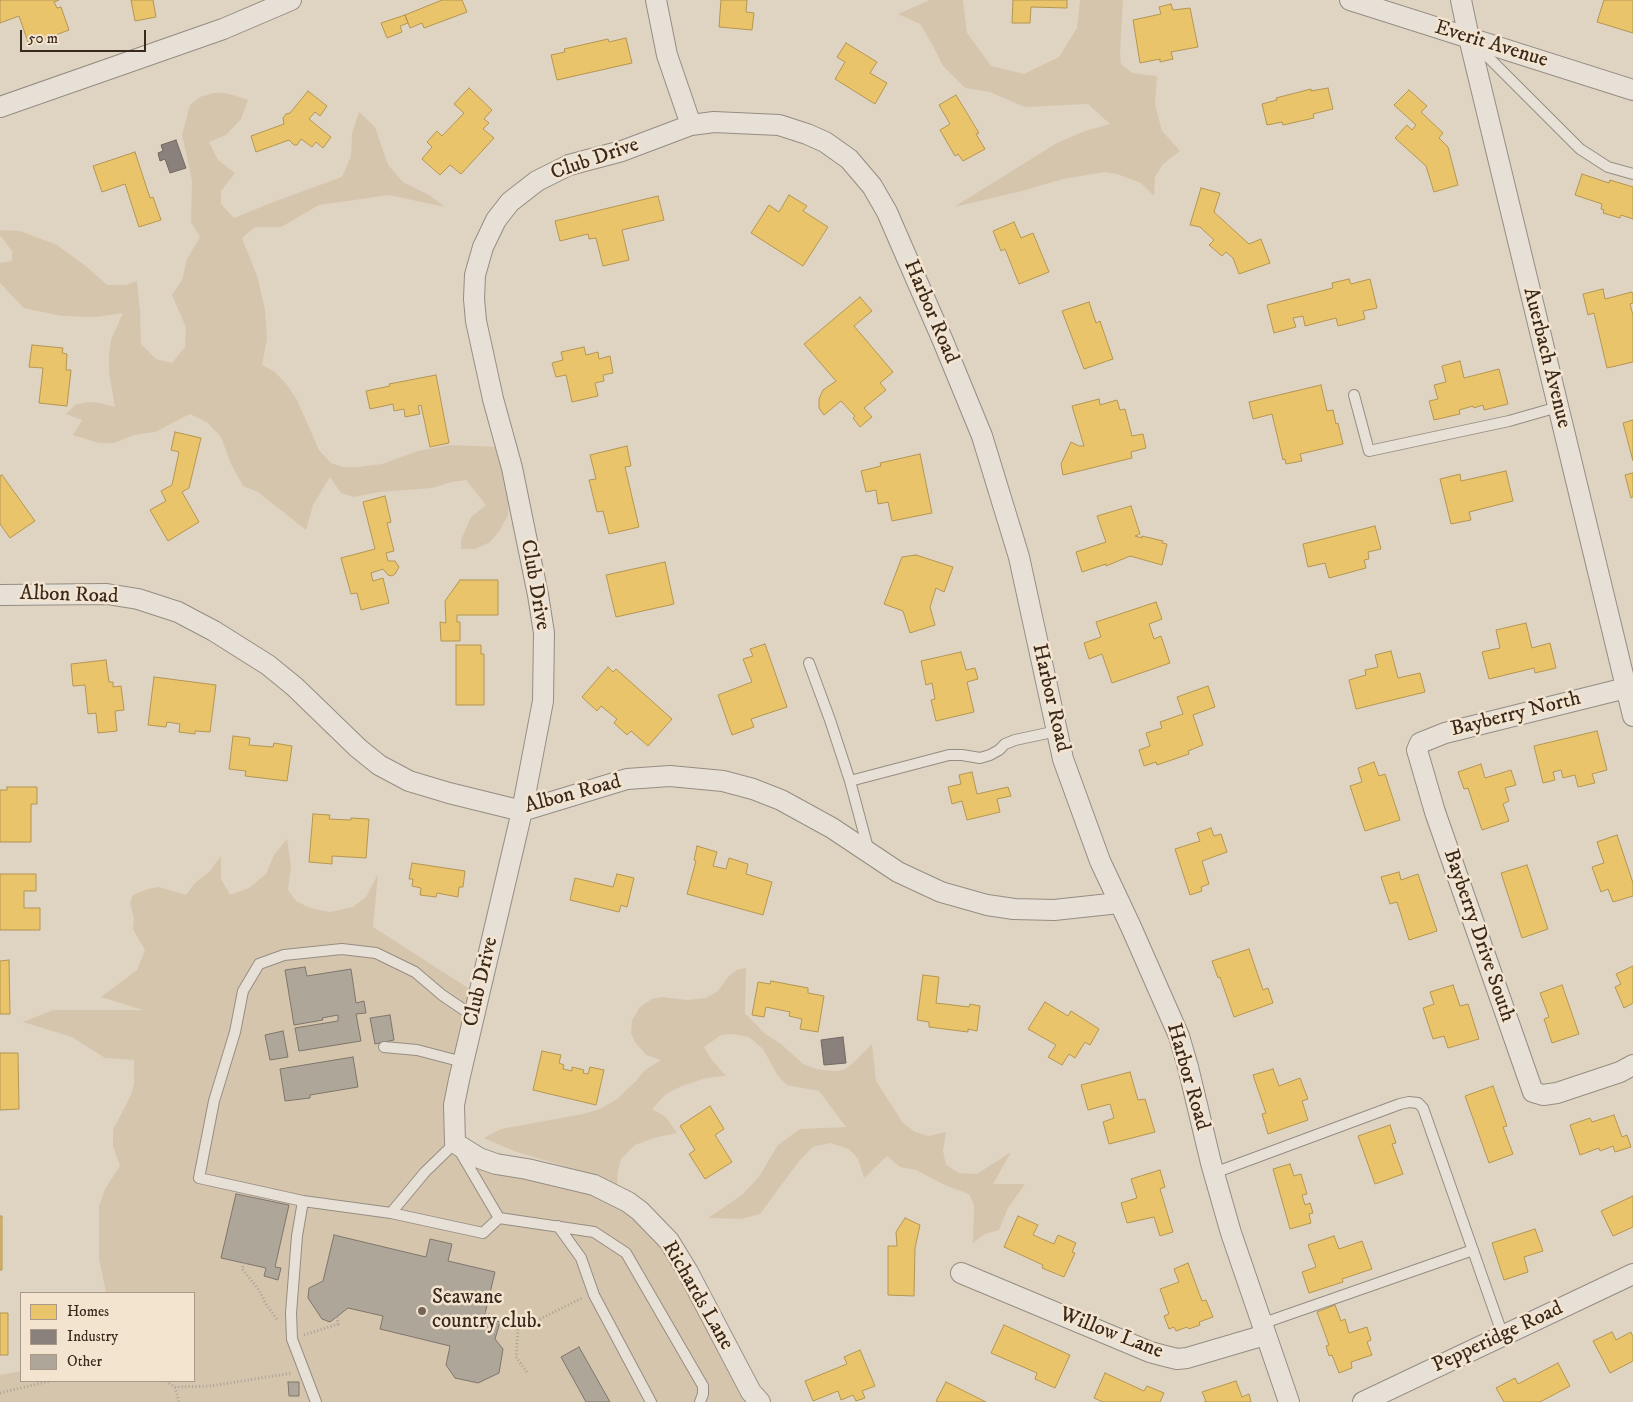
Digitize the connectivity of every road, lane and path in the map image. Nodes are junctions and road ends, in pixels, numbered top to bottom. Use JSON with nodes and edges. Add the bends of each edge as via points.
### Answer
{"nodes":[{"id":1,"x":291,"y":0,"type":"edge"},
{"id":2,"x":656,"y":0,"type":"edge"},
{"id":3,"x":1350,"y":0,"type":"edge"},
{"id":4,"x":1461,"y":0,"type":"edge"},
{"id":5,"x":1469,"y":38,"type":"junction"},
{"id":6,"x":1633,"y":90,"type":"edge"},
{"id":7,"x":0,"y":107,"type":"edge"},
{"id":8,"x":691,"y":125,"type":"junction"},
{"id":9,"x":1633,"y":174,"type":"edge"},
{"id":10,"x":1354,"y":395,"type":"dead end"},
{"id":11,"x":1558,"y":407,"type":"junction"},
{"id":12,"x":0,"y":594,"type":"edge"},
{"id":13,"x":809,"y":662,"type":"dead end"},
{"id":14,"x":1626,"y":688,"type":"junction"},
{"id":15,"x":1633,"y":716,"type":"edge"},
{"id":16,"x":1057,"y":731,"type":"junction"},
{"id":17,"x":1419,"y":756,"type":"joint"},
{"id":18,"x":850,"y":781,"type":"junction"},
{"id":19,"x":522,"y":812,"type":"junction"},
{"id":20,"x":869,"y":853,"type":"junction"},
{"id":21,"x":1119,"y":903,"type":"junction"},
{"id":22,"x":474,"y":1016,"type":"junction"},
{"id":23,"x":384,"y":1047,"type":"dead end"},
{"id":24,"x":463,"y":1062,"type":"junction"},
{"id":25,"x":1633,"y":1066,"type":"edge"},
{"id":26,"x":455,"y":1143,"type":"junction"},
{"id":27,"x":1214,"y":1173,"type":"junction"},
{"id":28,"x":303,"y":1201,"type":"junction"},
{"id":29,"x":391,"y":1213,"type":"junction"},
{"id":30,"x":499,"y":1218,"type":"junction"},
{"id":31,"x":558,"y":1226,"type":"junction"},
{"id":32,"x":1472,"y":1250,"type":"junction"},
{"id":33,"x":960,"y":1273,"type":"dead end"},
{"id":34,"x":1633,"y":1274,"type":"edge"},
{"id":35,"x":594,"y":1293,"type":"junction"},
{"id":36,"x":485,"y":1313,"type":"dead end"},
{"id":37,"x":1263,"y":1329,"type":"junction"},
{"id":38,"x":518,"y":1330,"type":"junction"},
{"id":39,"x":1503,"y":1336,"type":"junction"},
{"id":40,"x":304,"y":1372,"type":"junction"},
{"id":41,"x":527,"y":1372,"type":"dead end"},
{"id":42,"x":46,"y":1382,"type":"edge"},
{"id":43,"x":168,"y":1382,"type":"edge"},
{"id":44,"x":175,"y":1387,"type":"junction"},
{"id":45,"x":0,"y":1393,"type":"edge"},
{"id":46,"x":179,"y":1402,"type":"edge"},
{"id":47,"x":316,"y":1402,"type":"edge"},
{"id":48,"x":651,"y":1402,"type":"edge"},
{"id":49,"x":700,"y":1402,"type":"edge"},
{"id":50,"x":760,"y":1402,"type":"edge"},
{"id":51,"x":1289,"y":1402,"type":"edge"},
{"id":52,"x":1362,"y":1402,"type":"edge"}],
"edges":[{"from":1,"to":7,"type":"street","via":[[223,29]]},
{"from":2,"to":8,"type":"street","via":[[667,55]]},
{"from":3,"to":5,"type":"street","name":"Everit Avenue"},
{"from":4,"to":5,"type":"street","name":"Auerbach Avenue"},
{"from":5,"to":6,"type":"street","name":"Everit Avenue"},
{"from":5,"to":9,"type":"lane","via":[[1580,149],[1608,166]]},
{"from":5,"to":11,"type":"street","name":"Auerbach Avenue"},
{"from":8,"to":16,"type":"street","name":"Harbor Road","via":[[714,122],[779,125],[807,134],[825,142],[849,160],[872,186],[894,229],[982,436],[1019,557]]},
{"from":8,"to":19,"type":"street","name":"Club Drive","via":[[622,151],[569,165],[537,181],[510,202],[496,220],[483,247],[475,275],[476,321],[512,468],[544,633],[543,700]]},
{"from":10,"to":11,"type":"lane","via":[[1370,451]]},
{"from":11,"to":14,"type":"street","name":"Auerbach Avenue"},
{"from":12,"to":19,"type":"street","name":"Albon Road","via":[[107,594],[138,599],[178,612],[268,665],[379,765],[409,781]]},
{"from":13,"to":18,"type":"lane"},
{"from":14,"to":15,"type":"street","name":"Auerbach Avenue"},
{"from":14,"to":17,"type":"street","name":"Bayberry North","via":[[1444,733],[1420,743]]},
{"from":16,"to":18,"type":"lane","via":[[1015,740],[980,758],[949,756]]},
{"from":16,"to":21,"type":"street","name":"Harbor Road","via":[[1063,759]]},
{"from":17,"to":25,"type":"street","name":"Bayberry Drive South","via":[[1435,812],[1532,1092],[1543,1095],[1557,1093]]},
{"from":18,"to":20,"type":"lane"},
{"from":19,"to":20,"type":"street","name":"Albon Road","via":[[627,779],[670,776],[723,781],[781,800]]},
{"from":19,"to":22,"type":"street","name":"Club Drive"},
{"from":20,"to":21,"type":"street","name":"Albon Road","via":[[898,872],[941,892],[987,904],[1014,909],[1054,910]]},
{"from":21,"to":27,"type":"street","name":"Harbor Road","via":[[1179,1036]]},
{"from":22,"to":24,"type":"street","name":"Club Drive"},
{"from":22,"to":28,"type":"lane","via":[[415,972],[376,953],[342,949],[284,955],[259,964],[243,991],[235,1032],[214,1101],[199,1178]]},
{"from":23,"to":24,"type":"lane","via":[[417,1050]]},
{"from":24,"to":26,"type":"street","name":"Club Drive","via":[[454,1105]]},
{"from":26,"to":29,"type":"lane","via":[[425,1172]]},
{"from":26,"to":30,"type":"lane"},
{"from":26,"to":50,"type":"street","name":"Richards Lane","via":[[496,1164],[594,1185],[640,1211],[669,1242],[688,1272],[751,1392]]},
{"from":27,"to":32,"type":"lane","via":[[1400,1104],[1418,1103],[1423,1108]]},
{"from":27,"to":37,"type":"street","name":"Harbor Road"},
{"from":28,"to":29,"type":"lane"},
{"from":28,"to":40,"type":"lane","via":[[291,1313],[292,1340]]},
{"from":29,"to":30,"type":"lane","via":[[483,1233]]},
{"from":30,"to":31,"type":"lane"},
{"from":31,"to":35,"type":"lane","via":[[582,1258]]},
{"from":31,"to":49,"type":"lane","via":[[594,1232],[626,1253],[703,1386]]},
{"from":32,"to":37,"type":"lane"},
{"from":32,"to":39,"type":"lane"},
{"from":33,"to":37,"type":"street","name":"Willow Lane","via":[[1150,1352],[1178,1359]]},
{"from":34,"to":39,"type":"street","name":"Pepperidge Road"},
{"from":35,"to":38,"type":"path"},
{"from":35,"to":48,"type":"lane"},
{"from":36,"to":38,"type":"path"},
{"from":37,"to":51,"type":"street","name":"Harbor Road"},
{"from":38,"to":41,"type":"path","via":[[516,1357]]},
{"from":39,"to":52,"type":"street","name":"Pepperidge Road"},
{"from":40,"to":44,"type":"path","via":[[211,1386]]},
{"from":40,"to":47,"type":"lane"},
{"from":42,"to":45,"type":"path"},
{"from":43,"to":44,"type":"path"},
{"from":44,"to":46,"type":"path"}]}
